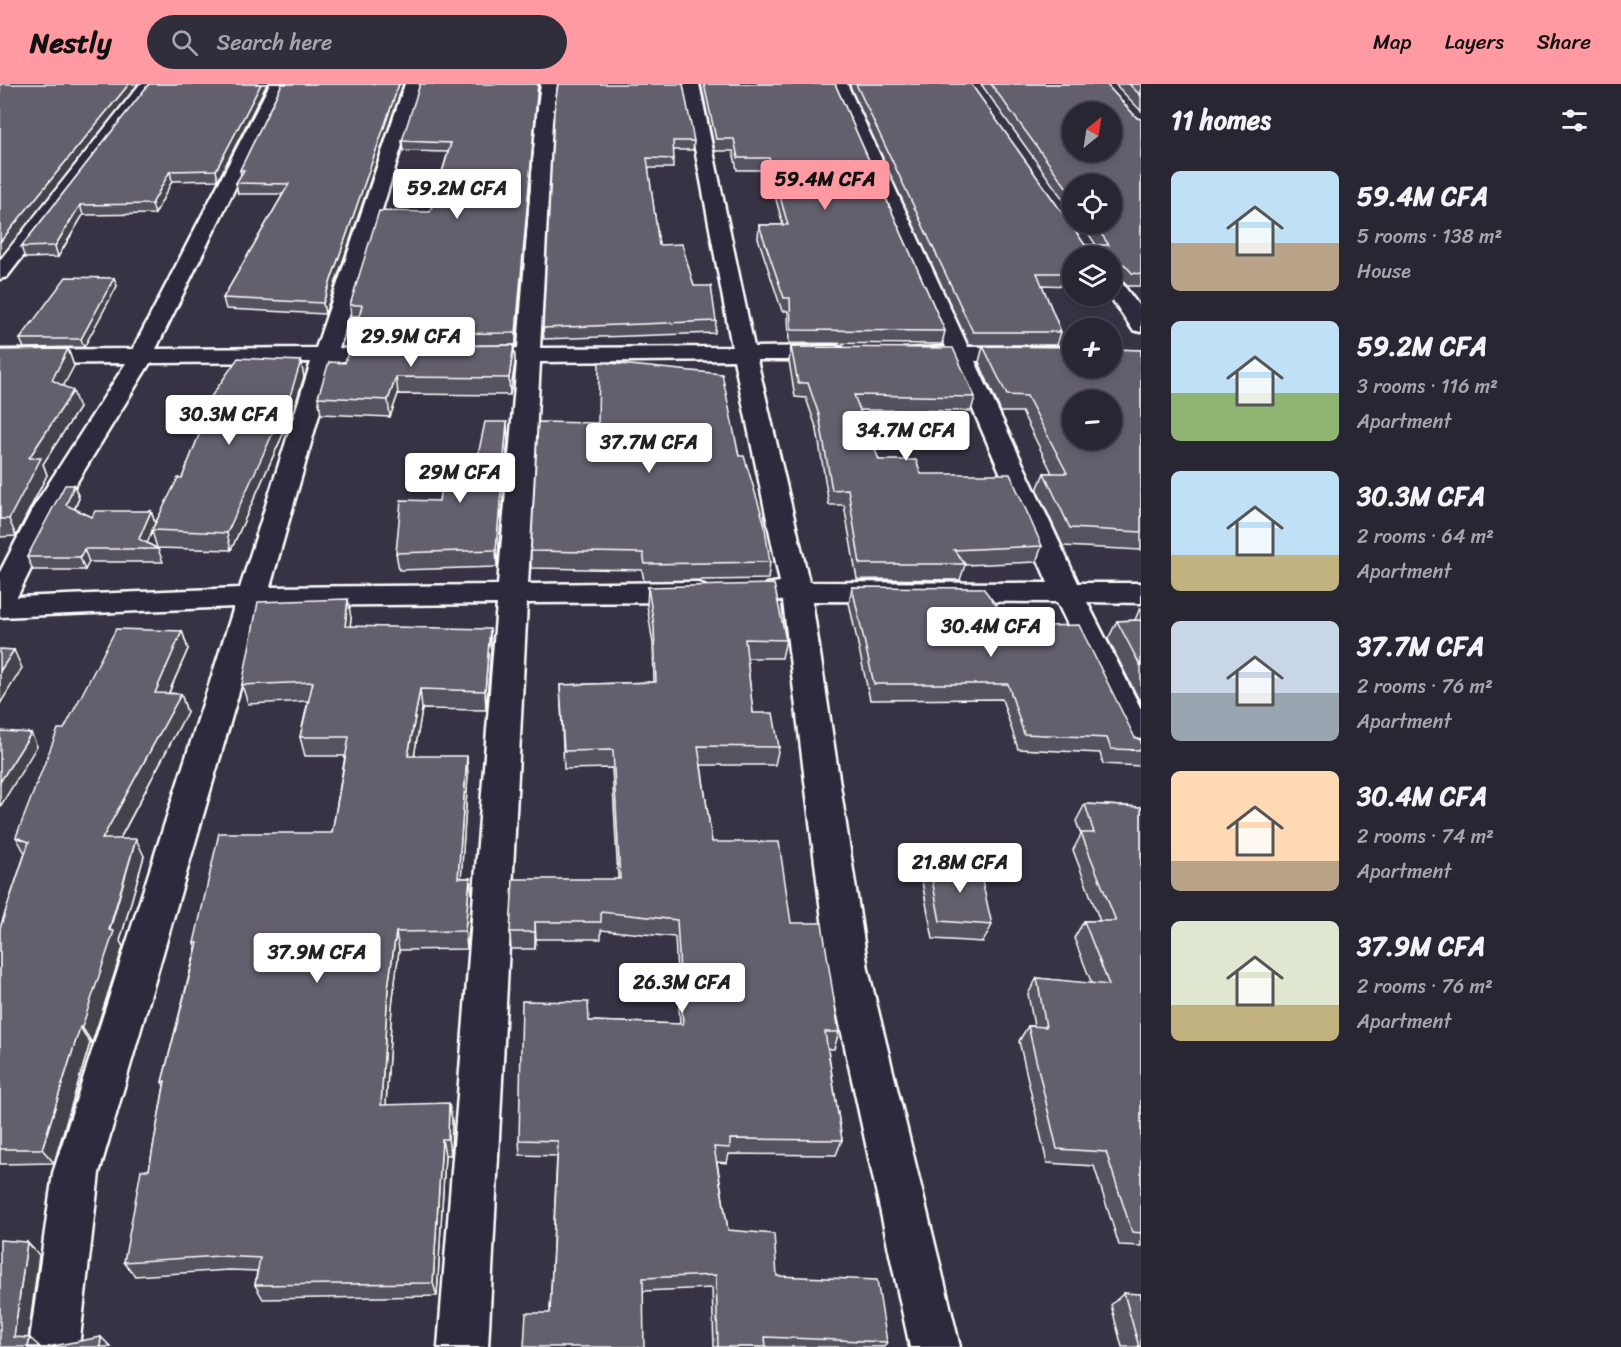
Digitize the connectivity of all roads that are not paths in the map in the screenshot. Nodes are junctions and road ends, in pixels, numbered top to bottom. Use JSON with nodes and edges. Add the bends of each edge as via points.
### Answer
{"nodes":[{"id":1,"x":148,"y":84,"type":"edge"},
{"id":2,"x":278,"y":84,"type":"edge"},
{"id":3,"x":413,"y":84,"type":"edge"},
{"id":4,"x":549,"y":84,"type":"edge"},
{"id":5,"x":691,"y":84,"type":"edge"},
{"id":6,"x":839,"y":84,"type":"edge"},
{"id":7,"x":0,"y":273,"type":"edge"},
{"id":8,"x":1122,"y":297,"type":"edge"},
{"id":9,"x":1141,"y":325,"type":"edge"},
{"id":10,"x":744,"y":352,"type":"junction"},
{"id":11,"x":858,"y":353,"type":"edge"},
{"id":12,"x":893,"y":354,"type":"edge"},
{"id":13,"x":962,"y":354,"type":"junction"},
{"id":14,"x":1062,"y":354,"type":"edge"},
{"id":15,"x":326,"y":355,"type":"junction"},
{"id":16,"x":374,"y":355,"type":"edge"},
{"id":17,"x":489,"y":355,"type":"edge"},
{"id":18,"x":531,"y":355,"type":"junction"},
{"id":19,"x":141,"y":356,"type":"junction"},
{"id":20,"x":0,"y":357,"type":"edge"},
{"id":21,"x":796,"y":590,"type":"junction"},
{"id":22,"x":1141,"y":593,"type":"edge"},
{"id":23,"x":1068,"y":594,"type":"junction"},
{"id":24,"x":511,"y":596,"type":"junction"},
{"id":25,"x":252,"y":597,"type":"junction"},
{"id":26,"x":0,"y":601,"type":"edge"},
{"id":27,"x":0,"y":608,"type":"edge"},
{"id":28,"x":1141,"y":743,"type":"edge"},
{"id":29,"x":54,"y":1347,"type":"edge"},
{"id":30,"x":463,"y":1347,"type":"edge"},
{"id":31,"x":935,"y":1347,"type":"edge"}],
"edges":[{"from":1,"to":7,"type":"street"},
{"from":2,"to":19,"type":"street"},
{"from":3,"to":15,"type":"street"},
{"from":4,"to":18,"type":"street"},
{"from":5,"to":10,"type":"street"},
{"from":6,"to":13,"type":"street"},
{"from":8,"to":9,"type":"street"},
{"from":10,"to":11,"type":"street"},
{"from":10,"to":18,"type":"street"},
{"from":10,"to":21,"type":"street"},
{"from":12,"to":13,"type":"street"},
{"from":13,"to":14,"type":"street"},
{"from":13,"to":23,"type":"street"},
{"from":15,"to":16,"type":"street"},
{"from":15,"to":19,"type":"street"},
{"from":15,"to":25,"type":"street"},
{"from":17,"to":18,"type":"street"},
{"from":18,"to":24,"type":"street"},
{"from":19,"to":20,"type":"street"},
{"from":19,"to":26,"type":"street","via":[[47,508]]},
{"from":21,"to":23,"type":"street"},
{"from":21,"to":24,"type":"street"},
{"from":21,"to":31,"type":"street","via":[[848,969]]},
{"from":22,"to":23,"type":"street"},
{"from":23,"to":28,"type":"street"},
{"from":24,"to":25,"type":"street"},
{"from":24,"to":30,"type":"street"},
{"from":25,"to":27,"type":"street"},
{"from":25,"to":29,"type":"street","via":[[76,1173]]}]}
